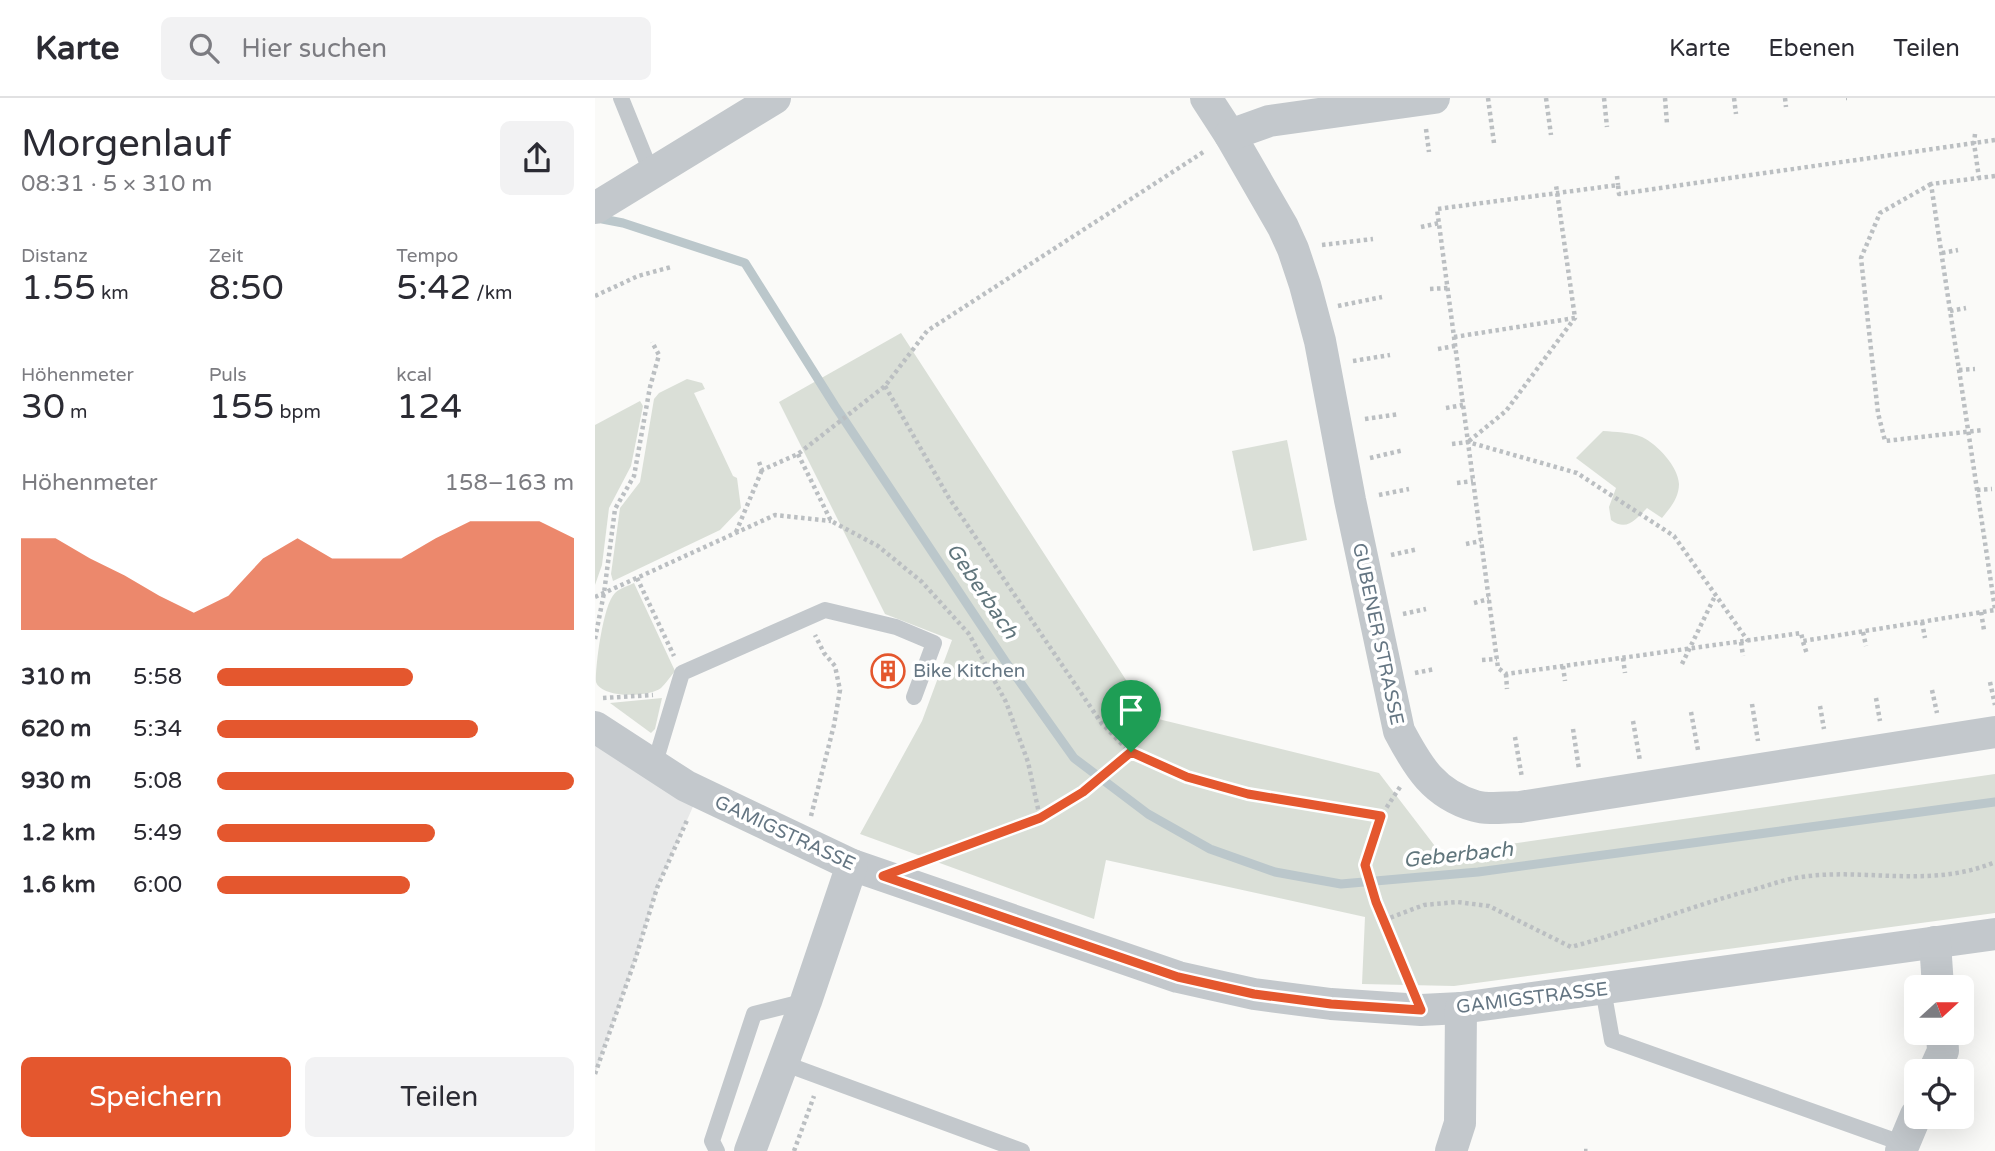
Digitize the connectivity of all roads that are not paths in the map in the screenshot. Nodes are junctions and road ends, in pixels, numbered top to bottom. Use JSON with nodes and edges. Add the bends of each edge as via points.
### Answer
{"nodes":[{"id":1,"x":621,"y":98,"type":"edge"},
{"id":2,"x":775,"y":98,"type":"edge"},
{"id":3,"x":1206,"y":98,"type":"edge"},
{"id":4,"x":1428,"y":99,"type":"edge"},
{"id":5,"x":1230,"y":135,"type":"junction"},
{"id":6,"x":651,"y":172,"type":"junction"},
{"id":7,"x":596,"y":208,"type":"edge"},
{"id":8,"x":914,"y":697,"type":"dead end"},
{"id":9,"x":597,"y":712,"type":"edge"},
{"id":10,"x":1995,"y":732,"type":"edge"},
{"id":11,"x":654,"y":766,"type":"junction"},
{"id":12,"x":852,"y":865,"type":"junction"},
{"id":13,"x":1995,"y":934,"type":"edge"},
{"id":14,"x":1935,"y":942,"type":"junction"},
{"id":15,"x":1937,"y":975,"type":"edge"},
{"id":16,"x":1603,"y":989,"type":"junction"},
{"id":17,"x":806,"y":1001,"type":"junction"},
{"id":18,"x":1461,"y":1008,"type":"junction"},
{"id":19,"x":783,"y":1063,"type":"junction"},
{"id":20,"x":1910,"y":1129,"type":"edge"},
{"id":21,"x":1903,"y":1148,"type":"edge"},
{"id":22,"x":717,"y":1151,"type":"edge"},
{"id":23,"x":750,"y":1151,"type":"edge"},
{"id":24,"x":1022,"y":1151,"type":"edge"},
{"id":25,"x":1451,"y":1151,"type":"edge"}],
"edges":[{"from":1,"to":6,"type":"lane"},
{"from":2,"to":6,"type":"street"},
{"from":3,"to":5,"type":"street","name":"GUBENER STRASSE"},
{"from":4,"to":5,"type":"street","via":[[1269,121]]},
{"from":5,"to":10,"type":"street","name":"GUBENER STRASSE","via":[[1293,249],[1325,366],[1399,731],[1415,763],[1438,789],[1477,807],[1527,806]]},
{"from":6,"to":7,"type":"street"},
{"from":8,"to":11,"type":"lane","via":[[934,643],[896,627],[825,610],[682,673]]},
{"from":9,"to":11,"type":"street","name":"GAMIGSTRASSE"},
{"from":11,"to":12,"type":"street","name":"GAMIGSTRASSE","via":[[699,793]]},
{"from":12,"to":17,"type":"street"},
{"from":12,"to":18,"type":"street","name":"GAMIGSTRASSE","via":[[1178,977],[1331,1004]]},
{"from":13,"to":14,"type":"street","name":"GAMIGSTRASSE"},
{"from":14,"to":15,"type":"street"},
{"from":14,"to":16,"type":"street","name":"GAMIGSTRASSE"},
{"from":16,"to":18,"type":"street","name":"GAMIGSTRASSE"},
{"from":16,"to":21,"type":"lane","via":[[1612,1040]]},
{"from":17,"to":19,"type":"street"},
{"from":17,"to":22,"type":"lane","via":[[754,1014],[712,1140]]},
{"from":18,"to":25,"type":"street","via":[[1460,1123]]},
{"from":19,"to":23,"type":"street"},
{"from":19,"to":24,"type":"lane"},
{"from":20,"to":21,"type":"street"}]}
